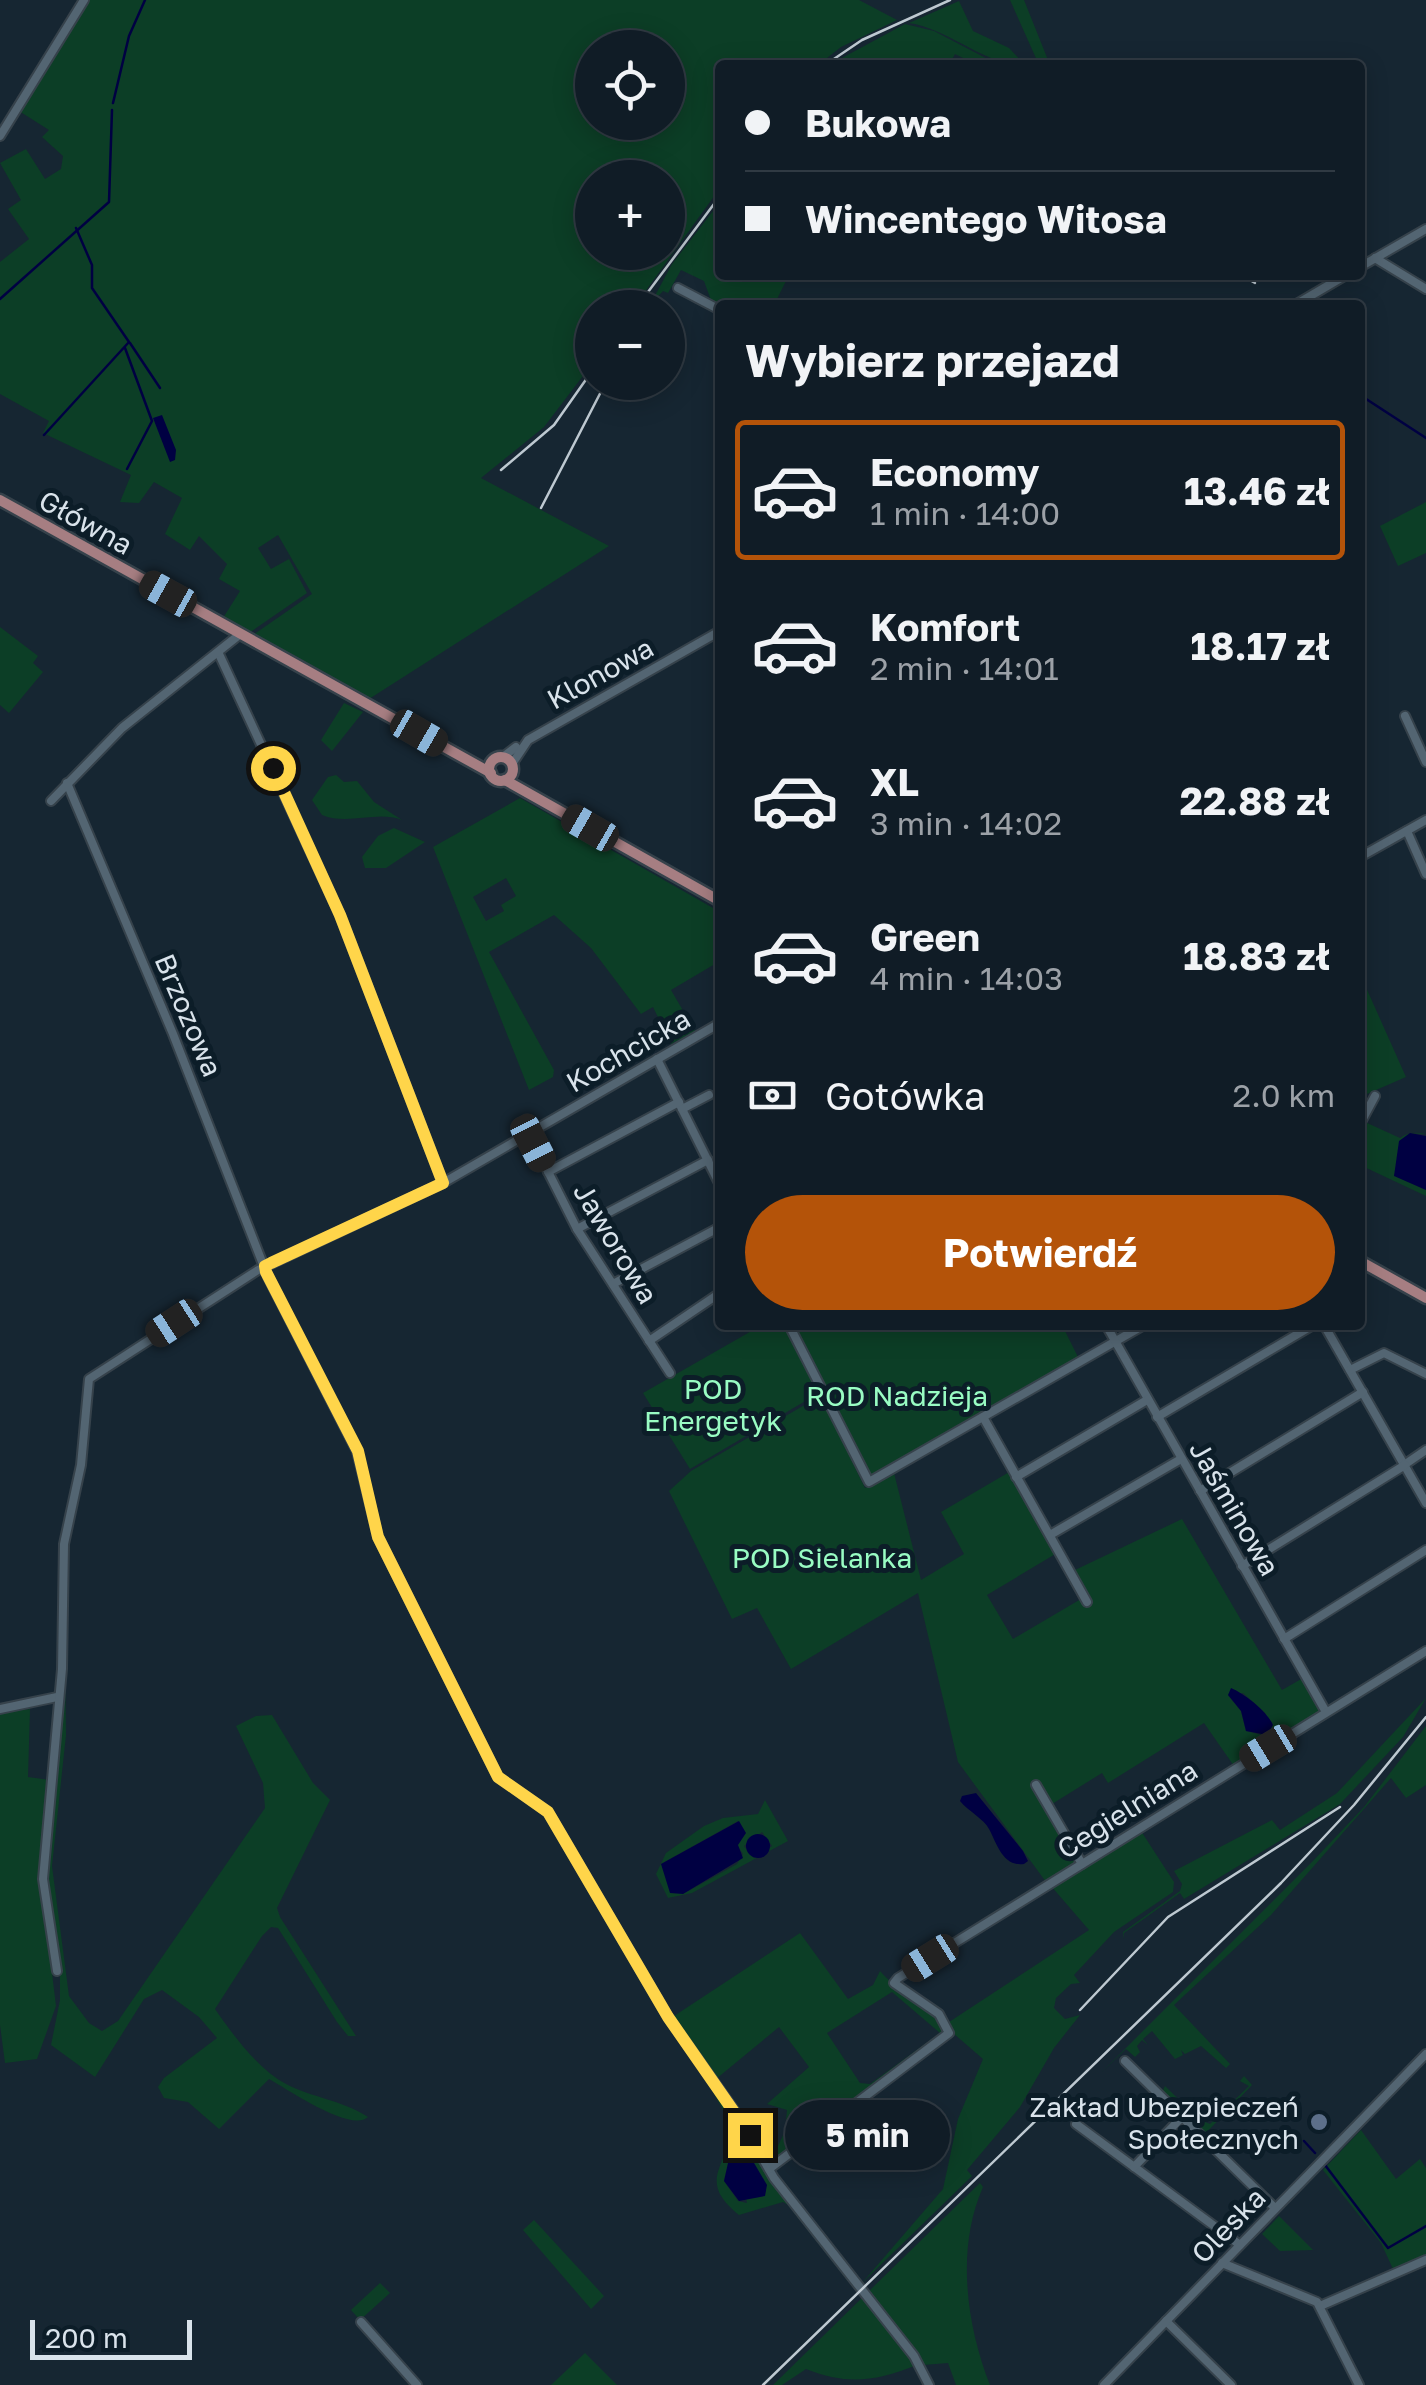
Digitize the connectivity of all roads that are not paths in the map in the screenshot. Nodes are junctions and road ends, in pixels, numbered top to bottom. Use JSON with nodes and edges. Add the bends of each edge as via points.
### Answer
{"nodes":[{"id":1,"x":84,"y":0,"type":"edge"},
{"id":2,"x":0,"y":136,"type":"edge"},
{"id":3,"x":1426,"y":229,"type":"edge"},
{"id":4,"x":1387,"y":252,"type":"junction"},
{"id":5,"x":1375,"y":258,"type":"junction"},
{"id":6,"x":1365,"y":264,"type":"edge"},
{"id":7,"x":1404,"y":275,"type":"junction"},
{"id":8,"x":1338,"y":280,"type":"edge"},
{"id":9,"x":678,"y":288,"type":"dead end"},
{"id":10,"x":1426,"y":288,"type":"edge"},
{"id":11,"x":1304,"y":300,"type":"edge"},
{"id":12,"x":715,"y":307,"type":"edge"},
{"id":13,"x":0,"y":500,"type":"edge"},
{"id":14,"x":240,"y":634,"type":"junction"},
{"id":15,"x":715,"y":635,"type":"edge"},
{"id":16,"x":219,"y":654,"type":"junction"},
{"id":17,"x":1406,"y":716,"type":"dead end"},
{"id":18,"x":464,"y":758,"type":"junction"},
{"id":19,"x":1426,"y":762,"type":"edge"},
{"id":20,"x":505,"y":767,"type":"junction"},
{"id":21,"x":67,"y":783,"type":"junction"},
{"id":22,"x":51,"y":801,"type":"dead end"},
{"id":23,"x":1426,"y":820,"type":"edge"},
{"id":24,"x":1407,"y":831,"type":"junction"},
{"id":25,"x":1365,"y":854,"type":"edge"},
{"id":26,"x":1426,"y":874,"type":"edge"},
{"id":27,"x":715,"y":898,"type":"edge"},
{"id":28,"x":715,"y":1026,"type":"edge"},
{"id":29,"x":657,"y":1059,"type":"junction"},
{"id":30,"x":709,"y":1095,"type":"dead end"},
{"id":31,"x":1375,"y":1096,"type":"dead end"},
{"id":32,"x":681,"y":1106,"type":"junction"},
{"id":33,"x":1365,"y":1115,"type":"edge"},
{"id":34,"x":529,"y":1134,"type":"junction"},
{"id":35,"x":715,"y":1160,"type":"edge"},
{"id":36,"x":709,"y":1162,"type":"junction"},
{"id":37,"x":548,"y":1172,"type":"junction"},
{"id":38,"x":715,"y":1175,"type":"edge"},
{"id":39,"x":443,"y":1183,"type":"junction"},
{"id":40,"x":577,"y":1229,"type":"junction"},
{"id":41,"x":715,"y":1230,"type":"edge"},
{"id":42,"x":1365,"y":1264,"type":"edge"},
{"id":43,"x":265,"y":1266,"type":"junction"},
{"id":44,"x":613,"y":1284,"type":"junction"},
{"id":45,"x":715,"y":1296,"type":"edge"},
{"id":46,"x":1426,"y":1298,"type":"edge"},
{"id":47,"x":791,"y":1330,"type":"edge"},
{"id":48,"x":1108,"y":1330,"type":"edge"},
{"id":49,"x":1135,"y":1330,"type":"edge"},
{"id":50,"x":1305,"y":1330,"type":"edge"},
{"id":51,"x":1327,"y":1330,"type":"edge"},
{"id":52,"x":649,"y":1341,"type":"junction"},
{"id":53,"x":1114,"y":1342,"type":"junction"},
{"id":54,"x":1350,"y":1370,"type":"junction"},
{"id":55,"x":670,"y":1373,"type":"dead end"},
{"id":56,"x":1426,"y":1374,"type":"edge"},
{"id":57,"x":1363,"y":1392,"type":"junction"},
{"id":58,"x":1147,"y":1400,"type":"junction"},
{"id":59,"x":983,"y":1417,"type":"junction"},
{"id":60,"x":1157,"y":1417,"type":"junction"},
{"id":61,"x":1426,"y":1450,"type":"edge"},
{"id":62,"x":1181,"y":1459,"type":"junction"},
{"id":63,"x":1404,"y":1465,"type":"junction"},
{"id":64,"x":1016,"y":1477,"type":"junction"},
{"id":65,"x":1200,"y":1492,"type":"junction"},
{"id":66,"x":1426,"y":1503,"type":"edge"},
{"id":67,"x":1050,"y":1534,"type":"junction"},
{"id":68,"x":1426,"y":1550,"type":"edge"},
{"id":69,"x":1242,"y":1566,"type":"junction"},
{"id":70,"x":1087,"y":1602,"type":"dead end"},
{"id":71,"x":1284,"y":1639,"type":"junction"},
{"id":72,"x":1426,"y":1652,"type":"edge"},
{"id":73,"x":58,"y":1697,"type":"junction"},
{"id":74,"x":0,"y":1708,"type":"edge"},
{"id":75,"x":1326,"y":1712,"type":"junction"},
{"id":76,"x":1036,"y":1785,"type":"dead end"},
{"id":77,"x":1082,"y":1864,"type":"junction"},
{"id":78,"x":58,"y":1971,"type":"dead end"},
{"id":79,"x":1426,"y":2054,"type":"edge"},
{"id":80,"x":1125,"y":2061,"type":"dead end"},
{"id":81,"x":1182,"y":2117,"type":"junction"},
{"id":82,"x":1076,"y":2124,"type":"dead end"},
{"id":83,"x":1134,"y":2166,"type":"junction"},
{"id":84,"x":768,"y":2169,"type":"junction"},
{"id":85,"x":1275,"y":2208,"type":"junction"},
{"id":86,"x":1240,"y":2245,"type":"junction"},
{"id":87,"x":1426,"y":2260,"type":"edge"},
{"id":88,"x":1222,"y":2263,"type":"junction"},
{"id":89,"x":1320,"y":2306,"type":"junction"},
{"id":90,"x":1166,"y":2321,"type":"junction"},
{"id":91,"x":361,"y":2322,"type":"dead end"},
{"id":92,"x":417,"y":2385,"type":"edge"},
{"id":93,"x":929,"y":2385,"type":"edge"},
{"id":94,"x":1104,"y":2385,"type":"edge"},
{"id":95,"x":1231,"y":2385,"type":"edge"},
{"id":96,"x":1359,"y":2385,"type":"edge"}],
"edges":[{"from":1,"to":2,"type":"street"},
{"from":3,"to":4,"type":"street"},
{"from":4,"to":5,"type":"street"},
{"from":4,"to":7,"type":"street"},
{"from":5,"to":6,"type":"street"},
{"from":5,"to":7,"type":"street"},
{"from":7,"to":10,"type":"street"},
{"from":8,"to":11,"type":"street"},
{"from":9,"to":12,"type":"street"},
{"from":13,"to":14,"type":"main road","name":"Główna"},
{"from":14,"to":16,"type":"street"},
{"from":14,"to":18,"type":"main road","name":"Główna"},
{"from":15,"to":20,"type":"street","name":"Klonowa","via":[[528,740]]},
{"from":16,"to":21,"type":"street","via":[[128,723]]},
{"from":16,"to":39,"type":"street","via":[[340,915]]},
{"from":17,"to":19,"type":"street"},
{"from":18,"to":20,"type":"main road"},
{"from":18,"to":20,"type":"main road","name":"Główna","via":[[490,774]]},
{"from":20,"to":27,"type":"main road","via":[[534,796]]},
{"from":21,"to":22,"type":"street"},
{"from":21,"to":43,"type":"street","name":"Brzozowa"},
{"from":23,"to":24,"type":"street"},
{"from":24,"to":25,"type":"street"},
{"from":24,"to":26,"type":"street"},
{"from":28,"to":29,"type":"street","name":"Kochcicka"},
{"from":29,"to":32,"type":"street"},
{"from":29,"to":34,"type":"street","name":"Kochcicka"},
{"from":30,"to":32,"type":"street"},
{"from":31,"to":33,"type":"street"},
{"from":32,"to":36,"type":"street"},
{"from":32,"to":37,"type":"street"},
{"from":34,"to":37,"type":"street","name":"Jaworowa"},
{"from":34,"to":39,"type":"street","name":"Kochcicka"},
{"from":35,"to":36,"type":"street"},
{"from":36,"to":38,"type":"street"},
{"from":36,"to":40,"type":"street"},
{"from":37,"to":40,"type":"street","name":"Jaworowa"},
{"from":39,"to":43,"type":"street","name":"Kochcicka"},
{"from":40,"to":44,"type":"street","name":"Jaworowa"},
{"from":41,"to":44,"type":"street"},
{"from":42,"to":46,"type":"main road"},
{"from":43,"to":73,"type":"street","name":"Kochcicka","via":[[88,1379],[81,1465],[64,1548]]},
{"from":43,"to":84,"type":"street","name":"Brzozowa","via":[[358,1451],[378,1537],[498,1777],[548,1812],[668,2017]]},
{"from":44,"to":52,"type":"street","name":"Jaworowa"},
{"from":45,"to":52,"type":"street"},
{"from":47,"to":59,"type":"street","via":[[866,1481]]},
{"from":48,"to":53,"type":"street","name":"Jaśminowa"},
{"from":49,"to":53,"type":"street"},
{"from":50,"to":60,"type":"street"},
{"from":51,"to":54,"type":"street"},
{"from":52,"to":55,"type":"street","name":"Jaworowa"},
{"from":53,"to":58,"type":"street","name":"Jaśminowa"},
{"from":53,"to":59,"type":"street"},
{"from":54,"to":56,"type":"street","via":[[1384,1353]]},
{"from":54,"to":57,"type":"street"},
{"from":57,"to":63,"type":"street"},
{"from":57,"to":65,"type":"street"},
{"from":58,"to":60,"type":"street","name":"Jaśminowa"},
{"from":58,"to":64,"type":"street"},
{"from":59,"to":64,"type":"street"},
{"from":60,"to":62,"type":"street","name":"Jaśminowa"},
{"from":61,"to":63,"type":"street"},
{"from":62,"to":65,"type":"street","name":"Jaśminowa"},
{"from":62,"to":67,"type":"street"},
{"from":63,"to":66,"type":"street"},
{"from":63,"to":69,"type":"street"},
{"from":64,"to":67,"type":"street"},
{"from":65,"to":69,"type":"street","name":"Jaśminowa"},
{"from":67,"to":70,"type":"street"},
{"from":68,"to":71,"type":"street"},
{"from":69,"to":71,"type":"street","name":"Jaśminowa"},
{"from":71,"to":75,"type":"street","name":"Jaśminowa"},
{"from":72,"to":75,"type":"street","name":"Cegielniana"},
{"from":73,"to":74,"type":"street"},
{"from":73,"to":78,"type":"street","via":[[43,1879]]},
{"from":75,"to":77,"type":"street","name":"Cegielniana"},
{"from":76,"to":77,"type":"street"},
{"from":77,"to":84,"type":"street","name":"Cegielniana","via":[[898,1978],[894,1983],[935,2010],[949,2034]]},
{"from":79,"to":85,"type":"street","name":"Oleska"},
{"from":80,"to":81,"type":"street"},
{"from":81,"to":83,"type":"street"},
{"from":81,"to":85,"type":"street"},
{"from":82,"to":83,"type":"street"},
{"from":83,"to":86,"type":"street"},
{"from":84,"to":93,"type":"street","name":"Brzozowa","via":[[914,2356]]},
{"from":85,"to":86,"type":"street","name":"Oleska"},
{"from":86,"to":88,"type":"street","name":"Oleska"},
{"from":87,"to":89,"type":"street"},
{"from":88,"to":89,"type":"street"},
{"from":88,"to":90,"type":"street","name":"Oleska"},
{"from":89,"to":96,"type":"street"},
{"from":90,"to":94,"type":"street","name":"Oleska"},
{"from":90,"to":95,"type":"street"},
{"from":91,"to":92,"type":"street"}]}
